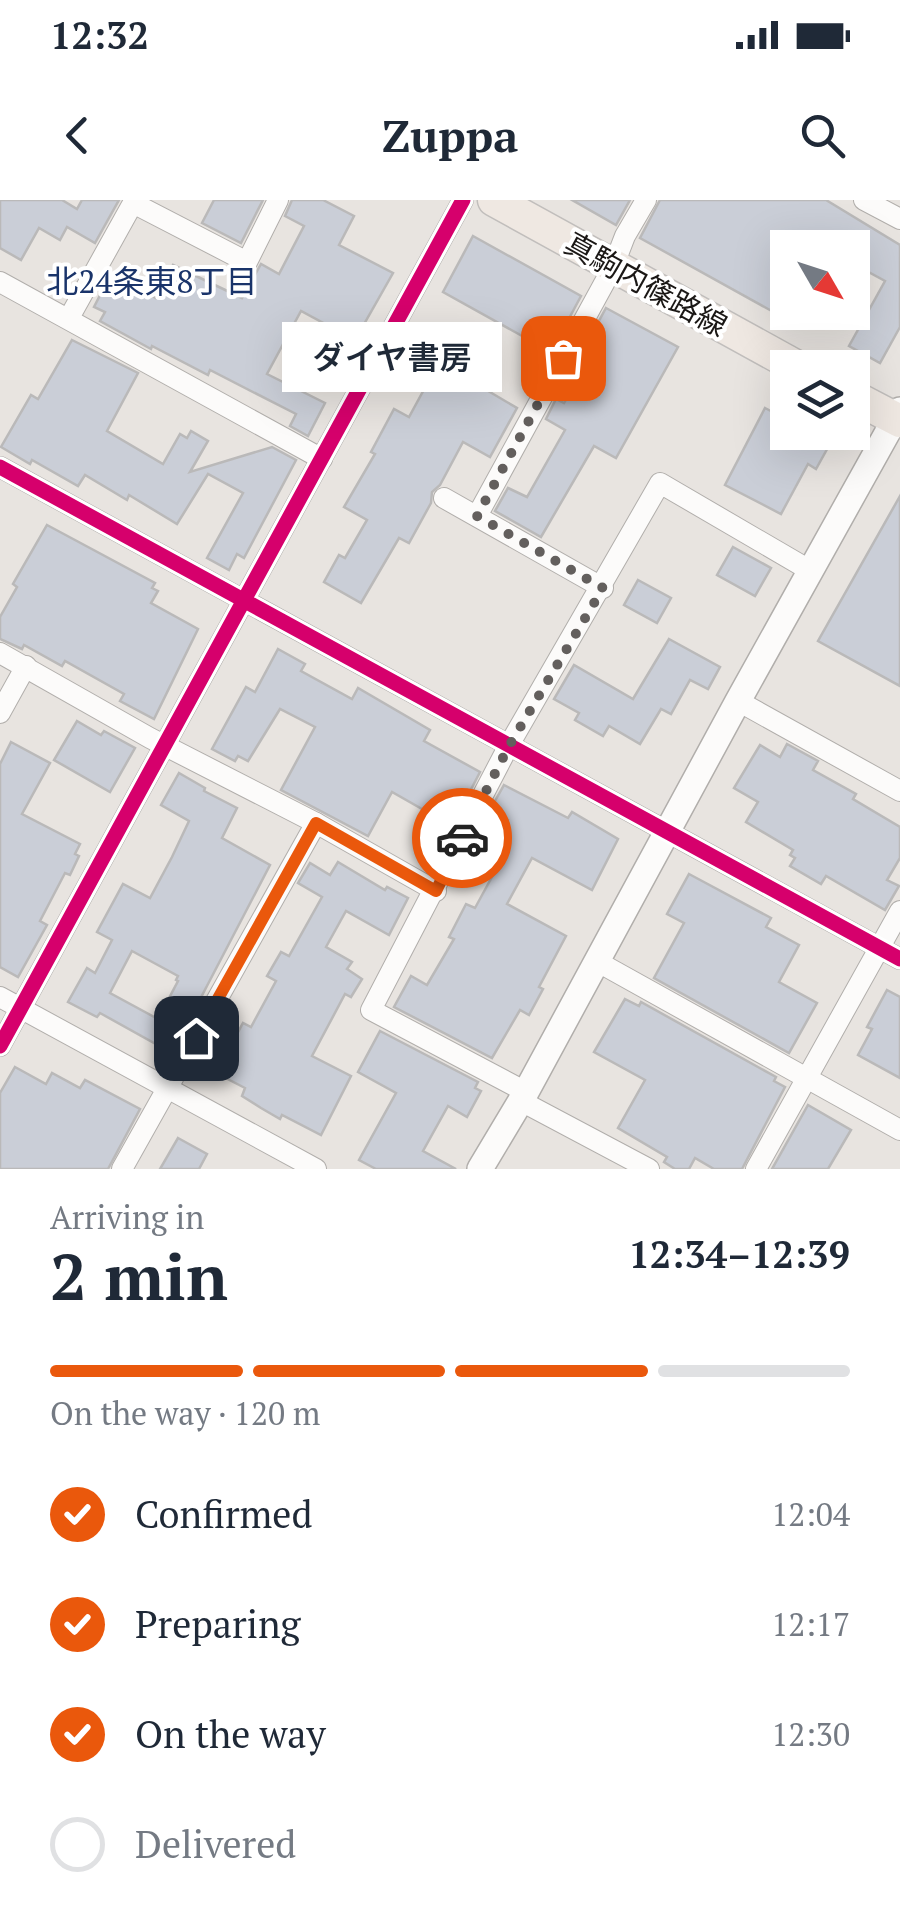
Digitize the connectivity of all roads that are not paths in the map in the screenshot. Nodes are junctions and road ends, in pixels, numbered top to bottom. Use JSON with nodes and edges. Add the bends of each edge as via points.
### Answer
{"nodes":[{"id":1,"x":278,"y":200,"type":"edge"},
{"id":2,"x":463,"y":200,"type":"edge"},
{"id":3,"x":494,"y":200,"type":"edge"},
{"id":4,"x":646,"y":200,"type":"edge"},
{"id":5,"x":864,"y":200,"type":"edge"},
{"id":6,"x":900,"y":218,"type":"edge"},
{"id":7,"x":613,"y":267,"type":"junction"},
{"id":8,"x":0,"y":282,"type":"edge"},
{"id":9,"x":69,"y":318,"type":"junction"},
{"id":10,"x":770,"y":352,"type":"edge"},
{"id":11,"x":870,"y":404,"type":"edge"},
{"id":12,"x":899,"y":417,"type":"edge"},
{"id":13,"x":322,"y":459,"type":"junction"},
{"id":14,"x":0,"y":468,"type":"edge"},
{"id":15,"x":444,"y":498,"type":"dead end"},
{"id":16,"x":477,"y":516,"type":"junction"},
{"id":17,"x":812,"y":571,"type":"junction"},
{"id":18,"x":603,"y":588,"type":"junction"},
{"id":19,"x":244,"y":602,"type":"junction"},
{"id":20,"x":0,"y":653,"type":"edge"},
{"id":21,"x":26,"y":666,"type":"junction"},
{"id":22,"x":738,"y":701,"type":"junction"},
{"id":23,"x":0,"y":713,"type":"edge"},
{"id":24,"x":165,"y":746,"type":"junction"},
{"id":25,"x":509,"y":746,"type":"junction"},
{"id":26,"x":900,"y":791,"type":"edge"},
{"id":27,"x":316,"y":823,"type":"junction"},
{"id":28,"x":669,"y":833,"type":"junction"},
{"id":29,"x":436,"y":891,"type":"junction"},
{"id":30,"x":900,"y":910,"type":"edge"},
{"id":31,"x":879,"y":948,"type":"junction"},
{"id":32,"x":900,"y":959,"type":"edge"},
{"id":33,"x":598,"y":962,"type":"junction"},
{"id":34,"x":0,"y":997,"type":"edge"},
{"id":35,"x":21,"y":1008,"type":"junction"},
{"id":36,"x":0,"y":1046,"type":"edge"},
{"id":37,"x":805,"y":1080,"type":"junction"},
{"id":38,"x":168,"y":1088,"type":"junction"},
{"id":39,"x":522,"y":1096,"type":"junction"},
{"id":40,"x":900,"y":1130,"type":"edge"},
{"id":41,"x":122,"y":1169,"type":"edge"},
{"id":42,"x":316,"y":1169,"type":"edge"},
{"id":43,"x":480,"y":1169,"type":"edge"},
{"id":44,"x":649,"y":1169,"type":"edge"},
{"id":45,"x":756,"y":1169,"type":"edge"}],
"edges":[{"from":1,"to":9,"type":"street","via":[[247,262],[133,203]]},
{"from":2,"to":13,"type":"street"},
{"from":3,"to":7,"type":"main road","name":"真駒内篠路線"},
{"from":4,"to":7,"type":"street"},
{"from":5,"to":6,"type":"street"},
{"from":7,"to":10,"type":"main road","name":"真駒内篠路線"},
{"from":7,"to":16,"type":"street"},
{"from":8,"to":9,"type":"street"},
{"from":9,"to":13,"type":"street"},
{"from":11,"to":12,"type":"main road"},
{"from":12,"to":17,"type":"street"},
{"from":13,"to":19,"type":"street"},
{"from":14,"to":19,"type":"street"},
{"from":15,"to":16,"type":"street"},
{"from":16,"to":18,"type":"street"},
{"from":17,"to":18,"type":"street","via":[[660,483]]},
{"from":17,"to":22,"type":"street"},
{"from":18,"to":25,"type":"street"},
{"from":19,"to":24,"type":"street"},
{"from":19,"to":25,"type":"street"},
{"from":20,"to":21,"type":"street"},
{"from":21,"to":23,"type":"street"},
{"from":21,"to":24,"type":"street"},
{"from":22,"to":26,"type":"street"},
{"from":22,"to":28,"type":"street"},
{"from":24,"to":27,"type":"street"},
{"from":24,"to":35,"type":"street"},
{"from":25,"to":28,"type":"street"},
{"from":25,"to":29,"type":"street"},
{"from":27,"to":29,"type":"street"},
{"from":27,"to":38,"type":"street"},
{"from":28,"to":31,"type":"street"},
{"from":28,"to":33,"type":"street"},
{"from":29,"to":39,"type":"street","via":[[371,1010]]},
{"from":30,"to":31,"type":"street"},
{"from":31,"to":32,"type":"street"},
{"from":31,"to":37,"type":"street"},
{"from":33,"to":37,"type":"street"},
{"from":33,"to":39,"type":"street"},
{"from":34,"to":35,"type":"street"},
{"from":35,"to":36,"type":"street"},
{"from":35,"to":38,"type":"street"},
{"from":37,"to":40,"type":"street"},
{"from":37,"to":45,"type":"street"},
{"from":38,"to":41,"type":"street"},
{"from":38,"to":42,"type":"street"},
{"from":39,"to":43,"type":"street"},
{"from":39,"to":44,"type":"street"}]}
